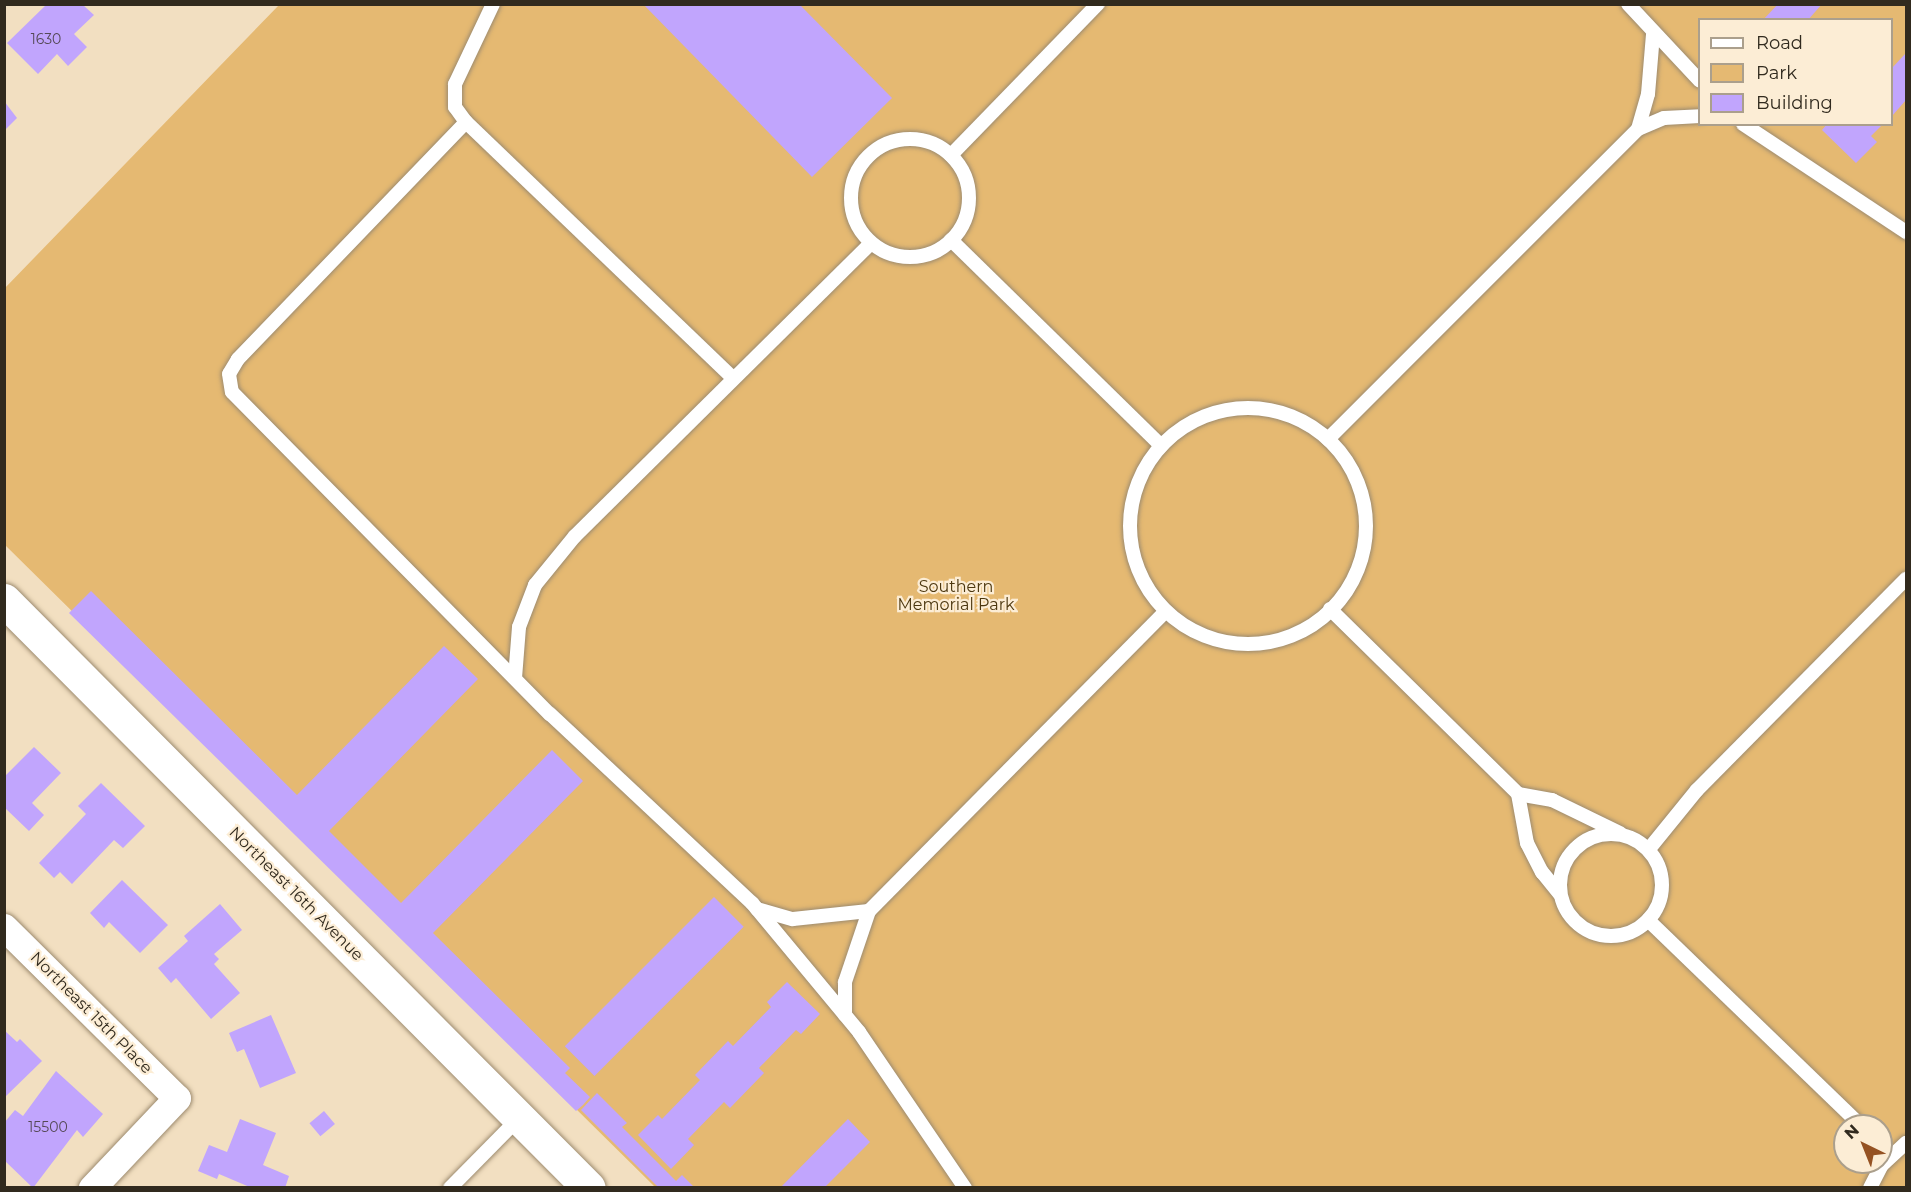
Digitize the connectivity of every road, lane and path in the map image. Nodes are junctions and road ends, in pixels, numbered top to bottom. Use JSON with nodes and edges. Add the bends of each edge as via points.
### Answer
{"nodes":[{"id":1,"x":493,"y":4,"type":"edge"},
{"id":2,"x":1098,"y":4,"type":"edge"},
{"id":3,"x":1628,"y":4,"type":"edge"},
{"id":4,"x":1653,"y":35,"type":"junction"},
{"id":5,"x":1698,"y":79,"type":"edge"},
{"id":6,"x":1698,"y":116,"type":"edge"},
{"id":7,"x":466,"y":122,"type":"junction"},
{"id":8,"x":1746,"y":126,"type":"edge"},
{"id":9,"x":1638,"y":129,"type":"junction"},
{"id":10,"x":951,"y":155,"type":"junction"},
{"id":11,"x":1906,"y":232,"type":"edge"},
{"id":12,"x":951,"y":240,"type":"junction"},
{"id":13,"x":871,"y":243,"type":"junction"},
{"id":14,"x":733,"y":378,"type":"junction"},
{"id":15,"x":1328,"y":439,"type":"junction"},
{"id":16,"x":1161,"y":446,"type":"junction"},
{"id":17,"x":1906,"y":579,"type":"edge"},
{"id":18,"x":4,"y":600,"type":"edge"},
{"id":19,"x":1330,"y":609,"type":"junction"},
{"id":20,"x":1166,"y":611,"type":"junction"},
{"id":21,"x":514,"y":678,"type":"junction"},
{"id":22,"x":1518,"y":794,"type":"junction"},
{"id":23,"x":1620,"y":833,"type":"junction"},
{"id":24,"x":1649,"y":849,"type":"junction"},
{"id":25,"x":1560,"y":894,"type":"junction"},
{"id":26,"x":757,"y":909,"type":"junction"},
{"id":27,"x":869,"y":911,"type":"junction"},
{"id":28,"x":1648,"y":920,"type":"junction"},
{"id":29,"x":4,"y":927,"type":"edge"},
{"id":30,"x":845,"y":1015,"type":"junction"},
{"id":31,"x":1849,"y":1114,"type":"edge"},
{"id":32,"x":519,"y":1118,"type":"junction"},
{"id":33,"x":1906,"y":1143,"type":"edge"},
{"id":34,"x":1893,"y":1156,"type":"edge"},
{"id":35,"x":1880,"y":1174,"type":"edge"},
{"id":36,"x":92,"y":1188,"type":"edge"},
{"id":37,"x":450,"y":1188,"type":"edge"},
{"id":38,"x":589,"y":1188,"type":"edge"},
{"id":39,"x":965,"y":1188,"type":"edge"},
{"id":40,"x":1870,"y":1188,"type":"edge"}],
"edges":[{"from":1,"to":7,"type":"lane","via":[[454,84],[455,107]]},
{"from":2,"to":10,"type":"lane"},
{"from":3,"to":4,"type":"lane"},
{"from":4,"to":5,"type":"lane"},
{"from":4,"to":9,"type":"lane","via":[[1648,94]]},
{"from":6,"to":9,"type":"lane","via":[[1664,117]]},
{"from":7,"to":14,"type":"lane"},
{"from":7,"to":21,"type":"lane","via":[[238,359],[229,374],[232,392],[246,408]]},
{"from":8,"to":11,"type":"lane"},
{"from":9,"to":15,"type":"lane"},
{"from":10,"to":12,"type":"lane","via":[[967,179],[970,198],[967,217]]},
{"from":10,"to":13,"type":"lane","via":[[925,140],[905,138],[885,143],[869,154],[850,189],[855,219]]},
{"from":12,"to":13,"type":"lane","via":[[925,255],[906,257],[887,253]]},
{"from":12,"to":16,"type":"lane"},
{"from":13,"to":14,"type":"lane"},
{"from":14,"to":21,"type":"lane","via":[[575,536],[535,585],[519,627]]},
{"from":15,"to":16,"type":"lane","via":[[1311,424],[1278,411],[1243,407],[1208,414],[1176,431]]},
{"from":15,"to":19,"type":"lane","via":[[1358,481],[1367,519],[1362,557],[1346,592]]},
{"from":16,"to":20,"type":"lane","via":[[1134,489],[1128,525],[1133,560],[1148,592]]},
{"from":17,"to":24,"type":"lane","via":[[1697,789]]},
{"from":18,"to":32,"type":"street","name":"Northeast 16th Avenue"},
{"from":19,"to":20,"type":"lane","via":[[1319,620],[1285,638],[1247,645],[1209,638],[1175,621]]},
{"from":19,"to":22,"type":"lane"},
{"from":20,"to":27,"type":"lane"},
{"from":21,"to":26,"type":"lane"},
{"from":22,"to":23,"type":"lane","via":[[1552,800]]},
{"from":22,"to":25,"type":"lane","via":[[1527,843],[1542,872]]},
{"from":23,"to":24,"type":"lane"},
{"from":23,"to":25,"type":"lane","via":[[1588,839],[1574,849],[1560,878]]},
{"from":24,"to":28,"type":"lane","via":[[1663,881],[1661,898]]},
{"from":25,"to":28,"type":"lane","via":[[1571,916],[1591,932],[1626,934]]},
{"from":26,"to":27,"type":"lane","via":[[793,919]]},
{"from":26,"to":30,"type":"lane"},
{"from":27,"to":30,"type":"lane","via":[[845,982]]},
{"from":28,"to":31,"type":"lane"},
{"from":29,"to":36,"type":"street","name":"Northeast 15th Place","via":[[177,1098]]},
{"from":30,"to":39,"type":"lane"},
{"from":32,"to":37,"type":"lane"},
{"from":32,"to":38,"type":"street","name":"Northeast 16th Avenue"},
{"from":33,"to":34,"type":"lane"},
{"from":35,"to":40,"type":"lane"}]}
